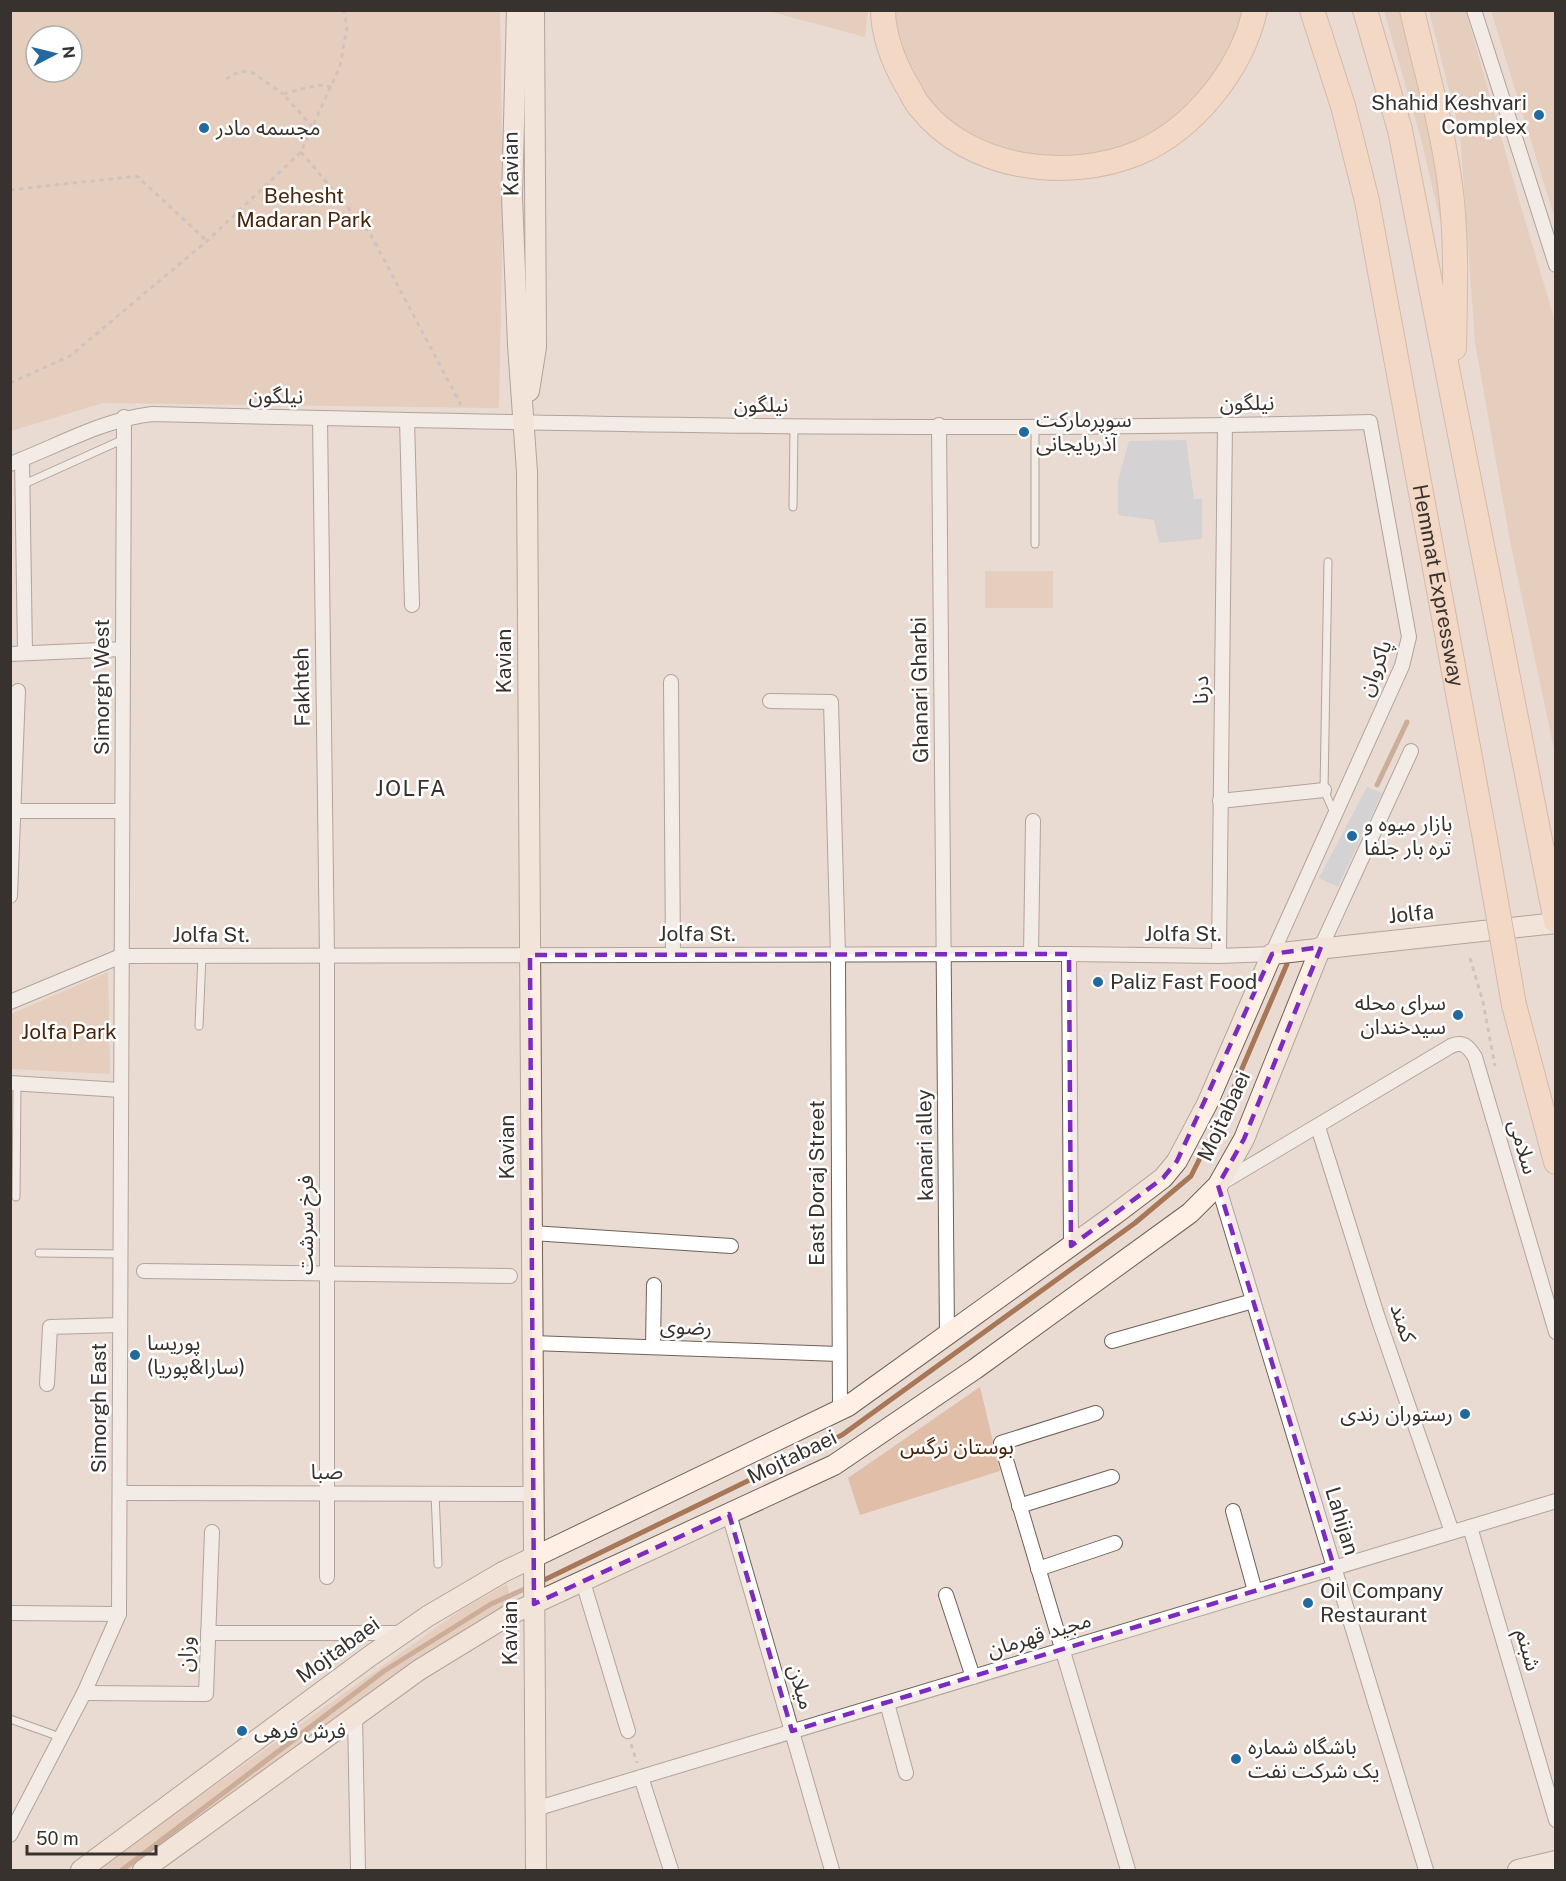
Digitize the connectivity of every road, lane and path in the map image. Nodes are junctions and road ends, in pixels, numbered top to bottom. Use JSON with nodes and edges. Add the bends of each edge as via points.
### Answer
{"nodes":[{"id":1,"x":344,"y":10,"type":"edge"},
{"id":2,"x":517,"y":10,"type":"edge"},
{"id":3,"x":534,"y":10,"type":"edge"},
{"id":4,"x":883,"y":10,"type":"edge"},
{"id":5,"x":1255,"y":10,"type":"edge"},
{"id":6,"x":1312,"y":10,"type":"edge"},
{"id":7,"x":1365,"y":10,"type":"edge"},
{"id":8,"x":1412,"y":10,"type":"edge"},
{"id":9,"x":1474,"y":10,"type":"edge"},
{"id":10,"x":226,"y":79,"type":"dead end"},
{"id":11,"x":332,"y":87,"type":"junction"},
{"id":12,"x":283,"y":94,"type":"junction"},
{"id":13,"x":313,"y":127,"type":"junction"},
{"id":14,"x":301,"y":152,"type":"junction"},
{"id":15,"x":10,"y":190,"type":"edge"},
{"id":16,"x":207,"y":241,"type":"junction"},
{"id":17,"x":1556,"y":265,"type":"edge"},
{"id":18,"x":10,"y":384,"type":"edge"},
{"id":19,"x":1453,"y":408,"type":"junction"},
{"id":20,"x":124,"y":417,"type":"junction"},
{"id":21,"x":320,"y":418,"type":"junction"},
{"id":22,"x":407,"y":420,"type":"junction"},
{"id":23,"x":470,"y":422,"type":"junction"},
{"id":24,"x":1370,"y":422,"type":"joint"},
{"id":25,"x":524,"y":424,"type":"junction"},
{"id":26,"x":1225,"y":424,"type":"junction"},
{"id":27,"x":939,"y":425,"type":"junction"},
{"id":28,"x":1035,"y":425,"type":"junction"},
{"id":29,"x":794,"y":426,"type":"junction"},
{"id":30,"x":124,"y":439,"type":"junction"},
{"id":31,"x":16,"y":462,"type":"edge"},
{"id":32,"x":22,"y":485,"type":"junction"},
{"id":33,"x":793,"y":507,"type":"dead end"},
{"id":34,"x":1035,"y":544,"type":"dead end"},
{"id":35,"x":1328,"y":562,"type":"dead end"},
{"id":36,"x":412,"y":605,"type":"dead end"},
{"id":37,"x":123,"y":649,"type":"junction"},
{"id":38,"x":25,"y":653,"type":"junction"},
{"id":39,"x":10,"y":654,"type":"edge"},
{"id":40,"x":671,"y":682,"type":"dead end"},
{"id":41,"x":18,"y":691,"type":"dead end"},
{"id":42,"x":770,"y":701,"type":"dead end"},
{"id":43,"x":1411,"y":751,"type":"dead end"},
{"id":44,"x":1324,"y":790,"type":"junction"},
{"id":45,"x":1220,"y":801,"type":"junction"},
{"id":46,"x":12,"y":811,"type":"edge"},
{"id":47,"x":122,"y":811,"type":"junction"},
{"id":48,"x":1335,"y":815,"type":"junction"},
{"id":49,"x":1033,"y":821,"type":"dead end"},
{"id":50,"x":10,"y":896,"type":"edge"},
{"id":51,"x":1556,"y":922,"type":"edge"},
{"id":52,"x":1321,"y":947,"type":"junction"},
{"id":53,"x":1031,"y":954,"type":"junction"},
{"id":54,"x":1069,"y":954,"type":"junction"},
{"id":55,"x":1272,"y":954,"type":"junction"},
{"id":56,"x":530,"y":955,"type":"junction"},
{"id":57,"x":673,"y":955,"type":"junction"},
{"id":58,"x":838,"y":955,"type":"junction"},
{"id":59,"x":944,"y":955,"type":"junction"},
{"id":60,"x":121,"y":956,"type":"junction"},
{"id":61,"x":202,"y":956,"type":"junction"},
{"id":62,"x":327,"y":956,"type":"junction"},
{"id":63,"x":1218,"y":956,"type":"junction"},
{"id":64,"x":10,"y":1002,"type":"edge"},
{"id":65,"x":199,"y":1026,"type":"dead end"},
{"id":66,"x":14,"y":1083,"type":"edge"},
{"id":67,"x":121,"y":1090,"type":"junction"},
{"id":68,"x":1318,"y":1127,"type":"junction"},
{"id":69,"x":1556,"y":1162,"type":"edge"},
{"id":70,"x":1218,"y":1185,"type":"junction"},
{"id":71,"x":16,"y":1197,"type":"dead end"},
{"id":72,"x":532,"y":1233,"type":"junction"},
{"id":73,"x":731,"y":1246,"type":"dead end"},
{"id":74,"x":1071,"y":1246,"type":"junction"},
{"id":75,"x":39,"y":1253,"type":"dead end"},
{"id":76,"x":120,"y":1254,"type":"junction"},
{"id":77,"x":144,"y":1271,"type":"dead end"},
{"id":78,"x":327,"y":1274,"type":"junction"},
{"id":79,"x":510,"y":1276,"type":"dead end"},
{"id":80,"x":654,"y":1285,"type":"dead end"},
{"id":81,"x":1253,"y":1301,"type":"junction"},
{"id":82,"x":120,"y":1325,"type":"junction"},
{"id":83,"x":1556,"y":1332,"type":"edge"},
{"id":84,"x":947,"y":1335,"type":"junction"},
{"id":85,"x":1112,"y":1341,"type":"dead end"},
{"id":86,"x":532,"y":1343,"type":"junction"},
{"id":87,"x":653,"y":1347,"type":"junction"},
{"id":88,"x":839,"y":1354,"type":"junction"},
{"id":89,"x":47,"y":1384,"type":"dead end"},
{"id":90,"x":840,"y":1410,"type":"junction"},
{"id":91,"x":1096,"y":1413,"type":"dead end"},
{"id":92,"x":1112,"y":1477,"type":"dead end"},
{"id":93,"x":120,"y":1493,"type":"junction"},
{"id":94,"x":327,"y":1493,"type":"junction"},
{"id":95,"x":435,"y":1493,"type":"junction"},
{"id":96,"x":534,"y":1494,"type":"junction"},
{"id":97,"x":1556,"y":1501,"type":"edge"},
{"id":98,"x":1019,"y":1506,"type":"junction"},
{"id":99,"x":1233,"y":1511,"type":"dead end"},
{"id":100,"x":729,"y":1514,"type":"junction"},
{"id":101,"x":1470,"y":1527,"type":"junction"},
{"id":102,"x":212,"y":1532,"type":"dead end"},
{"id":103,"x":1452,"y":1532,"type":"junction"},
{"id":104,"x":1115,"y":1543,"type":"dead end"},
{"id":105,"x":534,"y":1557,"type":"junction"},
{"id":106,"x":438,"y":1564,"type":"dead end"},
{"id":107,"x":1334,"y":1567,"type":"junction"},
{"id":108,"x":1038,"y":1569,"type":"junction"},
{"id":109,"x":327,"y":1577,"type":"dead end"},
{"id":110,"x":583,"y":1582,"type":"junction"},
{"id":111,"x":1255,"y":1591,"type":"junction"},
{"id":112,"x":946,"y":1595,"type":"dead end"},
{"id":113,"x":534,"y":1604,"type":"junction"},
{"id":114,"x":10,"y":1613,"type":"edge"},
{"id":115,"x":119,"y":1614,"type":"junction"},
{"id":116,"x":208,"y":1633,"type":"junction"},
{"id":117,"x":402,"y":1633,"type":"junction"},
{"id":118,"x":1062,"y":1650,"type":"junction"},
{"id":119,"x":973,"y":1677,"type":"junction"},
{"id":120,"x":84,"y":1693,"type":"junction"},
{"id":121,"x":886,"y":1703,"type":"junction"},
{"id":122,"x":355,"y":1716,"type":"junction"},
{"id":123,"x":10,"y":1719,"type":"edge"},
{"id":124,"x":628,"y":1731,"type":"joint"},
{"id":125,"x":792,"y":1731,"type":"junction"},
{"id":126,"x":60,"y":1737,"type":"junction"},
{"id":127,"x":906,"y":1773,"type":"dead end"},
{"id":128,"x":641,"y":1777,"type":"junction"},
{"id":129,"x":535,"y":1809,"type":"junction"},
{"id":130,"x":1556,"y":1820,"type":"edge"},
{"id":131,"x":10,"y":1835,"type":"edge"},
{"id":132,"x":1556,"y":1861,"type":"edge"},
{"id":133,"x":81,"y":1870,"type":"edge"},
{"id":134,"x":143,"y":1870,"type":"edge"},
{"id":135,"x":358,"y":1870,"type":"edge"},
{"id":136,"x":536,"y":1870,"type":"edge"},
{"id":137,"x":670,"y":1870,"type":"edge"},
{"id":138,"x":832,"y":1870,"type":"edge"},
{"id":139,"x":1128,"y":1870,"type":"edge"},
{"id":140,"x":1426,"y":1870,"type":"edge"},
{"id":141,"x":1518,"y":1870,"type":"edge"}],
"edges":[{"from":1,"to":11,"type":"path","via":[[347,28]]},
{"from":2,"to":25,"type":"main road","name":"Kavian","via":[[512,197]]},
{"from":3,"to":25,"type":"main road","name":"Kavian","via":[[536,347]]},
{"from":4,"to":5,"type":"highway","via":[[902,77],[920,108],[950,135],[1005,161],[1067,167],[1116,160],[1139,152],[1181,126],[1225,81],[1241,55]]},
{"from":6,"to":69,"type":"highway","name":"Hemmat Expressway","bridge":true,"via":[[1343,106],[1367,201],[1514,1005]]},
{"from":7,"to":19,"type":"highway","via":[[1400,130]]},
{"from":8,"to":19,"type":"highway","via":[[1451,193],[1456,252]]},
{"from":9,"to":17,"type":"street"},
{"from":10,"to":12,"type":"path","via":[[240,71],[253,74]]},
{"from":11,"to":12,"type":"path"},
{"from":11,"to":13,"type":"path"},
{"from":12,"to":13,"type":"path"},
{"from":13,"to":14,"type":"path"},
{"from":14,"to":16,"type":"path"},
{"from":14,"to":23,"type":"path","via":[[371,235]]},
{"from":15,"to":16,"type":"path","via":[[136,176]]},
{"from":16,"to":18,"type":"path","via":[[70,356]]},
{"from":19,"to":51,"type":"highway"},
{"from":20,"to":21,"type":"street","name":"نیلگون","via":[[152,414]]},
{"from":20,"to":30,"type":"street","name":"Simorgh West"},
{"from":20,"to":31,"type":"street","name":"نیلگون"},
{"from":21,"to":22,"type":"street","name":"نیلگون"},
{"from":21,"to":62,"type":"street","name":"Fakhteh"},
{"from":22,"to":23,"type":"street","name":"نیلگون"},
{"from":22,"to":36,"type":"street"},
{"from":23,"to":25,"type":"street","name":"نیلگون"},
{"from":24,"to":26,"type":"street","name":"نیلگون"},
{"from":24,"to":48,"type":"street","name":"پاکروان","via":[[1408,628],[1408,646]]},
{"from":25,"to":29,"type":"street","name":"نیلگون"},
{"from":25,"to":56,"type":"main road","name":"Kavian"},
{"from":26,"to":28,"type":"street","name":"نیلگون"},
{"from":26,"to":45,"type":"street","name":"درنا"},
{"from":27,"to":28,"type":"street","name":"نیلگون"},
{"from":27,"to":29,"type":"street","name":"نیلگون"},
{"from":27,"to":59,"type":"street","name":"Ghanari Gharbi"},
{"from":28,"to":34,"type":"lane"},
{"from":29,"to":33,"type":"lane"},
{"from":30,"to":32,"type":"lane"},
{"from":30,"to":37,"type":"street","name":"Simorgh West"},
{"from":31,"to":32,"type":"street"},
{"from":32,"to":38,"type":"street"},
{"from":35,"to":44,"type":"lane","name":"پاکروان"},
{"from":37,"to":38,"type":"street"},
{"from":37,"to":47,"type":"street","name":"Simorgh West"},
{"from":38,"to":39,"type":"street"},
{"from":40,"to":57,"type":"street"},
{"from":41,"to":46,"type":"street"},
{"from":42,"to":58,"type":"street","name":"East Doraj Street","via":[[831,702]]},
{"from":43,"to":52,"type":"street"},
{"from":44,"to":45,"type":"street"},
{"from":44,"to":48,"type":"lane","name":"پاکروان"},
{"from":45,"to":63,"type":"street","name":"درنا"},
{"from":46,"to":47,"type":"street"},
{"from":46,"to":50,"type":"street"},
{"from":47,"to":60,"type":"street","name":"Simorgh West"},
{"from":48,"to":55,"type":"street","name":"پاکروان"},
{"from":49,"to":53,"type":"street"},
{"from":51,"to":52,"type":"main road","name":"Jolfa"},
{"from":52,"to":55,"type":"main road","name":"Jolfa"},
{"from":52,"to":70,"type":"main road","name":"Mojtabaei","via":[[1244,1139]]},
{"from":53,"to":54,"type":"street","name":"Jolfa St."},
{"from":53,"to":59,"type":"street","name":"Jolfa St."},
{"from":54,"to":63,"type":"street","name":"Jolfa St."},
{"from":54,"to":74,"type":"street"},
{"from":55,"to":63,"type":"street","name":"Jolfa St."},
{"from":55,"to":74,"type":"main road","name":"Mojtabaei","via":[[1207,1104],[1177,1161],[1163,1178]]},
{"from":56,"to":57,"type":"street","name":"Jolfa St."},
{"from":56,"to":62,"type":"street","name":"Jolfa St."},
{"from":56,"to":72,"type":"main road","name":"Kavian"},
{"from":57,"to":58,"type":"street","name":"Jolfa St."},
{"from":58,"to":59,"type":"street","name":"Jolfa St."},
{"from":58,"to":88,"type":"street","name":"East Doraj Street"},
{"from":59,"to":84,"type":"street","name":"kanari alley"},
{"from":60,"to":61,"type":"street","name":"Jolfa St."},
{"from":60,"to":64,"type":"street"},
{"from":60,"to":67,"type":"street","name":"Simorgh East"},
{"from":61,"to":62,"type":"street","name":"Jolfa St."},
{"from":61,"to":65,"type":"lane"},
{"from":62,"to":78,"type":"street","name":"فرخ سرشت"},
{"from":66,"to":67,"type":"street"},
{"from":66,"to":71,"type":"lane"},
{"from":67,"to":76,"type":"street","name":"Simorgh East"},
{"from":68,"to":70,"type":"street"},
{"from":68,"to":83,"type":"street","name":"سلامی","via":[[1451,1046],[1466,1045],[1475,1057]]},
{"from":68,"to":103,"type":"street","name":"کمند","via":[[1378,1318]]},
{"from":70,"to":81,"type":"street","name":"Lahijan"},
{"from":70,"to":100,"type":"main road","name":"Mojtabaei","via":[[1149,1245],[872,1441],[834,1465]]},
{"from":72,"to":73,"type":"street"},
{"from":72,"to":86,"type":"main road","name":"Kavian"},
{"from":74,"to":84,"type":"main road","name":"Mojtabaei"},
{"from":75,"to":76,"type":"lane"},
{"from":76,"to":82,"type":"street","name":"Simorgh East"},
{"from":77,"to":78,"type":"street"},
{"from":78,"to":79,"type":"street"},
{"from":78,"to":94,"type":"street","name":"فرخ سرشت"},
{"from":80,"to":87,"type":"street"},
{"from":81,"to":85,"type":"street"},
{"from":81,"to":107,"type":"street","name":"Lahijan"},
{"from":82,"to":89,"type":"street","via":[[50,1327]]},
{"from":82,"to":93,"type":"street","name":"Simorgh East"},
{"from":84,"to":90,"type":"main road","name":"Mojtabaei"},
{"from":86,"to":87,"type":"street","name":"رضوی"},
{"from":86,"to":96,"type":"main road","name":"Kavian"},
{"from":87,"to":88,"type":"street","name":"رضوی"},
{"from":88,"to":90,"type":"street","name":"East Doraj Street"},
{"from":90,"to":105,"type":"main road","name":"Mojtabaei"},
{"from":91,"to":98,"type":"street","via":[[1001,1443]]},
{"from":92,"to":98,"type":"street"},
{"from":93,"to":94,"type":"street","name":"صبا"},
{"from":93,"to":115,"type":"street","name":"Simorgh East"},
{"from":94,"to":95,"type":"street","name":"صبا"},
{"from":94,"to":109,"type":"street","name":"فرخ سرشت"},
{"from":95,"to":96,"type":"street","name":"صبا"},
{"from":95,"to":106,"type":"lane"},
{"from":96,"to":105,"type":"main road","name":"Kavian"},
{"from":97,"to":101,"type":"street","name":"مجید قهرمان"},
{"from":98,"to":108,"type":"street"},
{"from":99,"to":111,"type":"street"},
{"from":100,"to":110,"type":"main road","name":"Mojtabaei"},
{"from":100,"to":125,"type":"street","name":"میلان"},
{"from":101,"to":103,"type":"street","name":"مجید قهرمان"},
{"from":101,"to":130,"type":"street","name":"شبنم"},
{"from":102,"to":116,"type":"street","name":"وزان"},
{"from":103,"to":107,"type":"street","name":"مجید قهرمان"},
{"from":104,"to":108,"type":"street"},
{"from":105,"to":113,"type":"main road","name":"Kavian"},
{"from":105,"to":117,"type":"main road","name":"Mojtabaei"},
{"from":107,"to":111,"type":"street","name":"مجید قهرمان"},
{"from":107,"to":140,"type":"street","name":"Lahijan"},
{"from":108,"to":118,"type":"street"},
{"from":110,"to":113,"type":"main road","name":"Mojtabaei"},
{"from":110,"to":124,"type":"street"},
{"from":111,"to":118,"type":"street","name":"مجید قهرمان"},
{"from":112,"to":119,"type":"street"},
{"from":113,"to":122,"type":"main road","name":"Mojtabaei","via":[[465,1640]]},
{"from":113,"to":129,"type":"main road","name":"Kavian"},
{"from":114,"to":115,"type":"street"},
{"from":115,"to":120,"type":"street","name":"Simorgh East"},
{"from":116,"to":117,"type":"street"},
{"from":116,"to":120,"type":"street","name":"وزان","via":[[206,1694]]},
{"from":117,"to":133,"type":"main road","name":"Mojtabaei"},
{"from":118,"to":119,"type":"street","name":"مجید قهرمان"},
{"from":118,"to":139,"type":"street"},
{"from":119,"to":121,"type":"street","name":"مجید قهرمان"},
{"from":120,"to":126,"type":"street","name":"Simorgh East"},
{"from":121,"to":125,"type":"street","name":"مجید قهرمان"},
{"from":121,"to":127,"type":"street"},
{"from":122,"to":134,"type":"main road","name":"Mojtabaei"},
{"from":122,"to":135,"type":"street"},
{"from":123,"to":126,"type":"lane"},
{"from":124,"to":128,"type":"path"},
{"from":125,"to":128,"type":"street","name":"مجید قهرمان"},
{"from":125,"to":138,"type":"street","name":"میلان"},
{"from":126,"to":131,"type":"street","name":"Simorgh East"},
{"from":128,"to":129,"type":"street","name":"مجید قهرمان"},
{"from":128,"to":137,"type":"street"},
{"from":129,"to":136,"type":"main road","name":"Kavian"},
{"from":132,"to":141,"type":"main road"}]}
